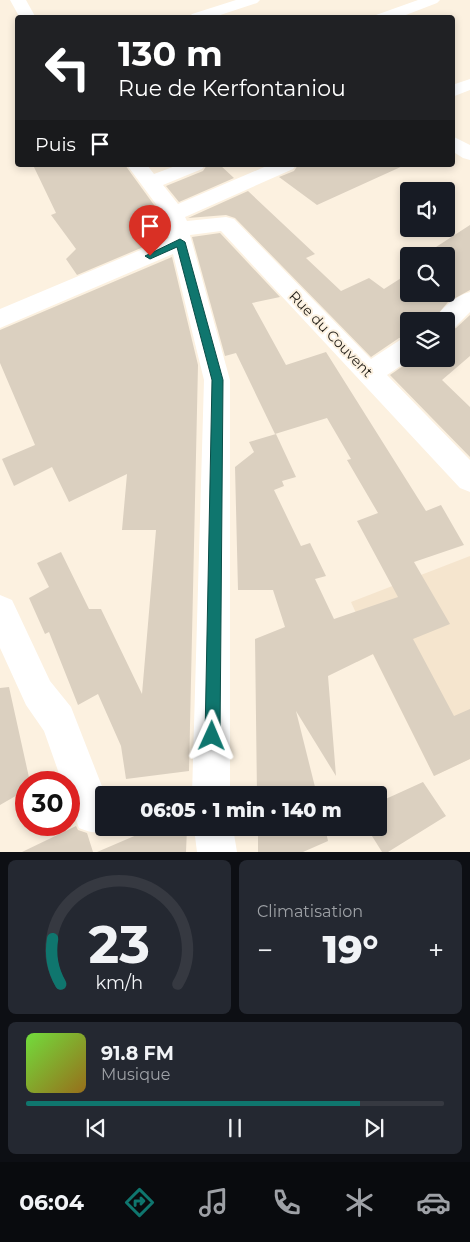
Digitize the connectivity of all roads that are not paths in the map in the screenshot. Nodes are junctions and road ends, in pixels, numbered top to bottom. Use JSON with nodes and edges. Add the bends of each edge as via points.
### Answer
{"nodes":[{"id":1,"x":18,"y":0,"type":"edge"},
{"id":2,"x":252,"y":0,"type":"edge"},
{"id":3,"x":432,"y":0,"type":"edge"},
{"id":4,"x":26,"y":15,"type":"edge"},
{"id":5,"x":203,"y":15,"type":"edge"},
{"id":6,"x":390,"y":15,"type":"edge"},
{"id":7,"x":470,"y":84,"type":"edge"},
{"id":8,"x":455,"y":91,"type":"edge"},
{"id":9,"x":455,"y":144,"type":"edge"},
{"id":10,"x":470,"y":154,"type":"edge"},
{"id":11,"x":184,"y":167,"type":"edge"},
{"id":12,"x":283,"y":167,"type":"edge"},
{"id":13,"x":144,"y":174,"type":"edge"},
{"id":14,"x":178,"y":228,"type":"junction"},
{"id":15,"x":470,"y":300,"type":"edge"},
{"id":16,"x":455,"y":312,"type":"edge"},
{"id":17,"x":0,"y":319,"type":"edge"},
{"id":18,"x":400,"y":353,"type":"edge"},
{"id":19,"x":369,"y":374,"type":"junction"},
{"id":20,"x":470,"y":478,"type":"edge"},
{"id":21,"x":0,"y":611,"type":"edge"},
{"id":22,"x":211,"y":786,"type":"edge"},
{"id":23,"x":95,"y":814,"type":"edge"},
{"id":24,"x":215,"y":836,"type":"edge"},
{"id":25,"x":217,"y":852,"type":"edge"}],
"edges":[{"from":1,"to":4,"type":"street"},
{"from":2,"to":5,"type":"street"},
{"from":3,"to":6,"type":"street"},
{"from":7,"to":8,"type":"street"},
{"from":9,"to":10,"type":"street"},
{"from":11,"to":13,"type":"street"},
{"from":12,"to":14,"type":"street"},
{"from":13,"to":14,"type":"street"},
{"from":14,"to":17,"type":"street"},
{"from":14,"to":19,"type":"street","name":"Rue du Couvent","via":[[226,224]]},
{"from":14,"to":22,"type":"street","via":[[218,380]]},
{"from":15,"to":16,"type":"street"},
{"from":18,"to":19,"type":"street"},
{"from":19,"to":20,"type":"street","name":"Rue du Couvent"},
{"from":21,"to":23,"type":"street","via":[[38,693],[58,720]]},
{"from":24,"to":25,"type":"street"}]}
